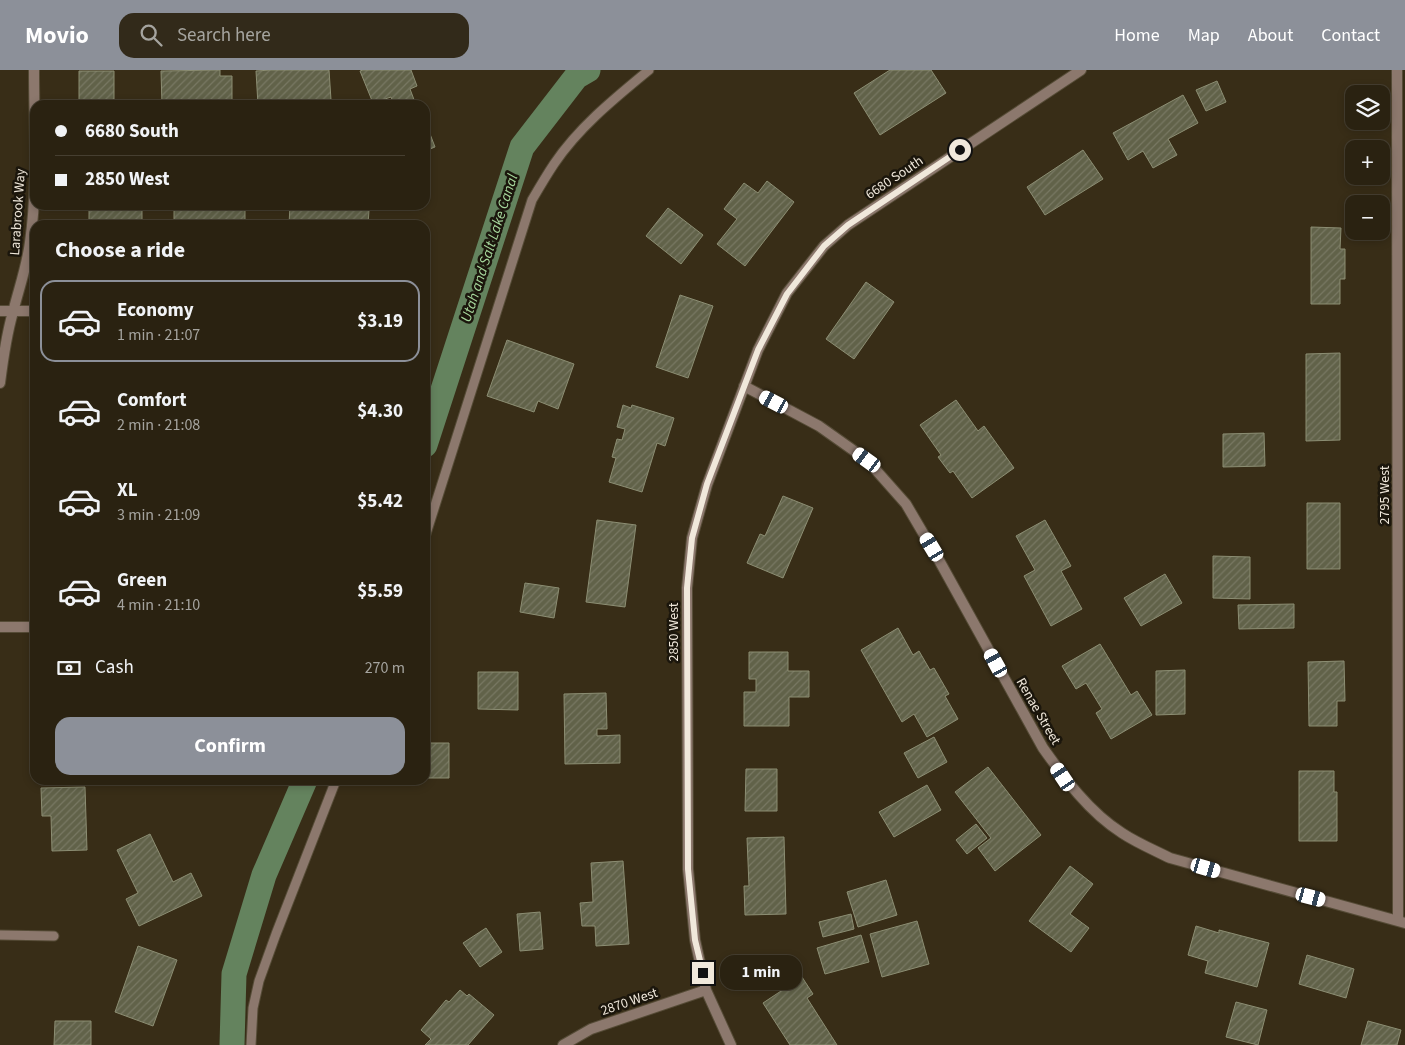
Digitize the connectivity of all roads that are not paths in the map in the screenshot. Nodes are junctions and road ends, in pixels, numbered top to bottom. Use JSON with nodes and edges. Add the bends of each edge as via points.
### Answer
{"nodes":[{"id":1,"x":34,"y":70,"type":"edge"},
{"id":2,"x":649,"y":70,"type":"edge"},
{"id":3,"x":1081,"y":70,"type":"edge"},
{"id":4,"x":1398,"y":70,"type":"edge"},
{"id":5,"x":34,"y":100,"type":"edge"},
{"id":6,"x":848,"y":225,"type":"joint"},
{"id":7,"x":30,"y":242,"type":"edge"},
{"id":8,"x":0,"y":311,"type":"edge"},
{"id":9,"x":13,"y":311,"type":"junction"},
{"id":10,"x":30,"y":311,"type":"edge"},
{"id":11,"x":0,"y":384,"type":"edge"},
{"id":12,"x":744,"y":386,"type":"junction"},
{"id":13,"x":430,"y":522,"type":"edge"},
{"id":14,"x":30,"y":626,"type":"edge"},
{"id":15,"x":0,"y":627,"type":"edge"},
{"id":16,"x":334,"y":785,"type":"edge"},
{"id":17,"x":1402,"y":922,"type":"edge"},
{"id":18,"x":0,"y":935,"type":"edge"},
{"id":19,"x":54,"y":936,"type":"dead end"},
{"id":20,"x":706,"y":990,"type":"junction"},
{"id":21,"x":251,"y":1045,"type":"edge"},
{"id":22,"x":563,"y":1045,"type":"edge"},
{"id":23,"x":731,"y":1045,"type":"edge"}],
"edges":[{"from":1,"to":5,"type":"street","name":"Larabrook Way"},
{"from":2,"to":13,"type":"lane","via":[[607,105],[572,142],[532,200]]},
{"from":3,"to":6,"type":"street","name":"6680 South"},
{"from":4,"to":17,"type":"street","name":"2795 West"},
{"from":6,"to":12,"type":"street","name":"2850 West","via":[[824,246],[787,294],[758,350]]},
{"from":7,"to":9,"type":"street","name":"Larabrook Way","via":[[24,277]]},
{"from":8,"to":9,"type":"street"},
{"from":9,"to":10,"type":"street"},
{"from":9,"to":11,"type":"street","name":"Larabrook Way","via":[[4,345]]},
{"from":12,"to":17,"type":"street","name":"Renae Street","via":[[819,426],[867,460],[906,504],[1043,748],[1086,803],[1120,832],[1170,858]]},
{"from":12,"to":20,"type":"street","name":"2850 West","via":[[707,484],[692,538],[687,588],[688,869],[695,940]]},
{"from":14,"to":15,"type":"street"},
{"from":16,"to":21,"type":"lane","via":[[259,981],[253,1008]]},
{"from":18,"to":19,"type":"lane"},
{"from":20,"to":22,"type":"street","name":"2870 West","via":[[591,1029]]},
{"from":20,"to":23,"type":"street","name":"2850 West"}]}
